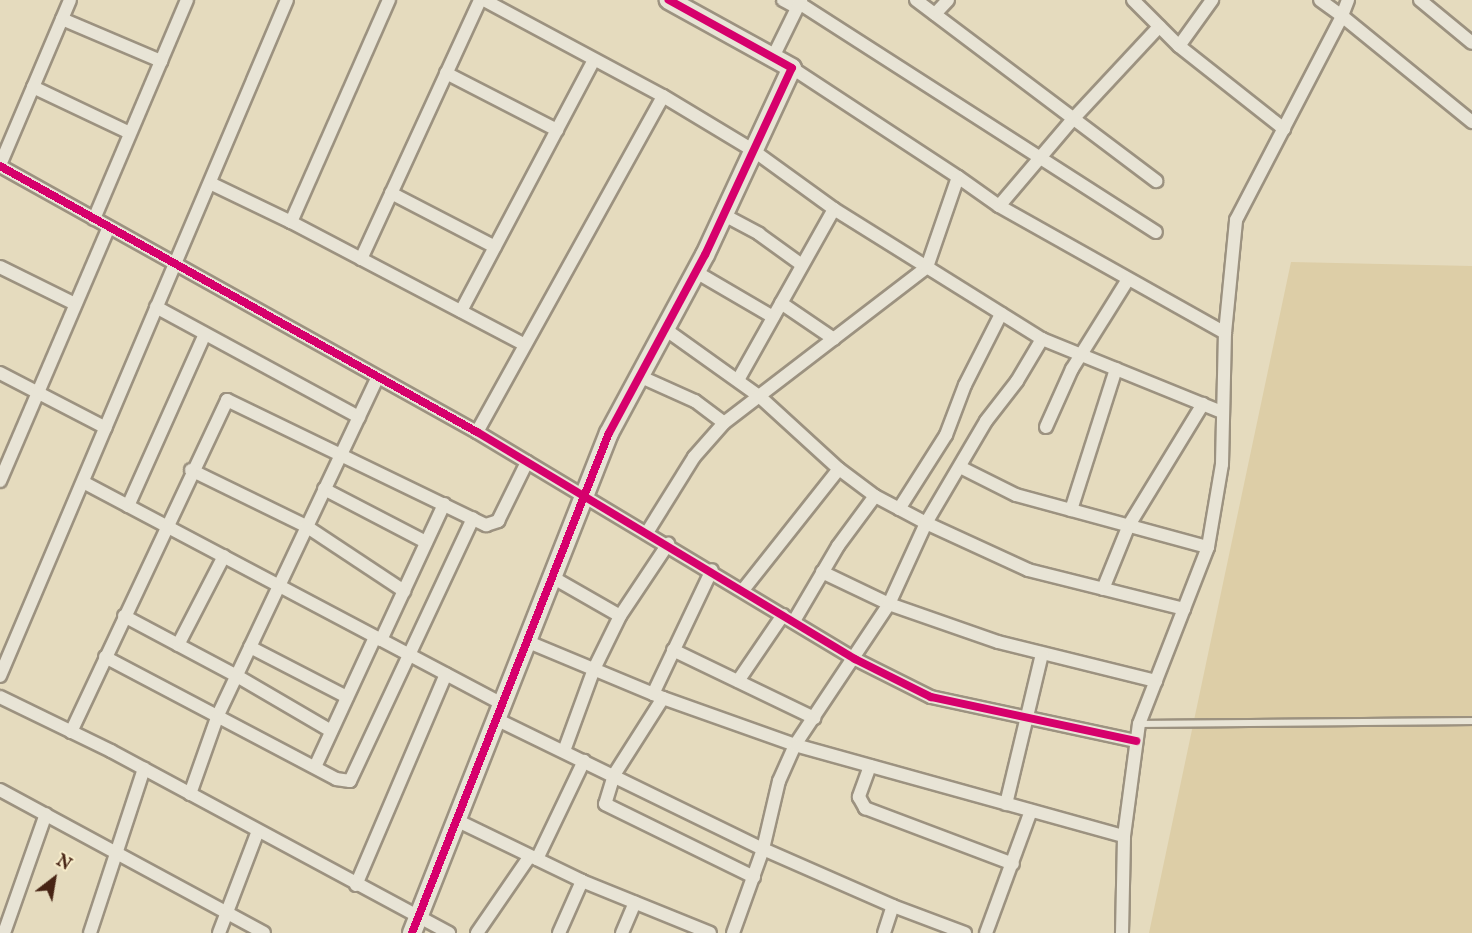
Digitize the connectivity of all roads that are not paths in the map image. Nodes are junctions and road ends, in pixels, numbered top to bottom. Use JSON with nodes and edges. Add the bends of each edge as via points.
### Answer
{"nodes":[{"id":1,"x":70,"y":0,"type":"edge"},
{"id":2,"x":187,"y":0,"type":"edge"},
{"id":3,"x":287,"y":0,"type":"edge"},
{"id":4,"x":389,"y":0,"type":"edge"},
{"id":5,"x":482,"y":0,"type":"edge"},
{"id":6,"x":669,"y":0,"type":"edge"},
{"id":7,"x":783,"y":0,"type":"edge"},
{"id":8,"x":916,"y":0,"type":"edge"},
{"id":9,"x":948,"y":0,"type":"edge"},
{"id":10,"x":1133,"y":0,"type":"edge"},
{"id":11,"x":1212,"y":0,"type":"edge"},
{"id":12,"x":1320,"y":0,"type":"edge"},
{"id":13,"x":1348,"y":0,"type":"edge"},
{"id":14,"x":1420,"y":0,"type":"edge"},
{"id":15,"x":799,"y":3,"type":"edge"},
{"id":16,"x":934,"y":14,"type":"junction"},
{"id":17,"x":1342,"y":16,"type":"junction"},
{"id":18,"x":62,"y":19,"type":"junction"},
{"id":19,"x":1159,"y":27,"type":"junction"},
{"id":20,"x":1472,"y":44,"type":"edge"},
{"id":21,"x":1179,"y":46,"type":"junction"},
{"id":22,"x":773,"y":57,"type":"junction"},
{"id":23,"x":594,"y":60,"type":"junction"},
{"id":24,"x":161,"y":61,"type":"junction"},
{"id":25,"x":792,"y":68,"type":"junction"},
{"id":26,"x":446,"y":73,"type":"junction"},
{"id":27,"x":33,"y":87,"type":"junction"},
{"id":28,"x":663,"y":96,"type":"junction"},
{"id":29,"x":1074,"y":118,"type":"junction"},
{"id":30,"x":1472,"y":122,"type":"edge"},
{"id":31,"x":1284,"y":129,"type":"junction"},
{"id":32,"x":557,"y":130,"type":"junction"},
{"id":33,"x":130,"y":133,"type":"junction"},
{"id":34,"x":754,"y":151,"type":"junction"},
{"id":35,"x":1042,"y":156,"type":"junction"},
{"id":36,"x":0,"y":165,"type":"edge"},
{"id":37,"x":958,"y":177,"type":"junction"},
{"id":38,"x":1155,"y":181,"type":"dead end"},
{"id":39,"x":210,"y":183,"type":"junction"},
{"id":40,"x":391,"y":193,"type":"junction"},
{"id":41,"x":999,"y":206,"type":"junction"},
{"id":42,"x":834,"y":209,"type":"junction"},
{"id":43,"x":724,"y":215,"type":"junction"},
{"id":44,"x":94,"y":219,"type":"junction"},
{"id":45,"x":291,"y":222,"type":"junction"},
{"id":46,"x":109,"y":227,"type":"junction"},
{"id":47,"x":1156,"y":232,"type":"dead end"},
{"id":48,"x":495,"y":247,"type":"junction"},
{"id":49,"x":361,"y":259,"type":"junction"},
{"id":50,"x":174,"y":265,"type":"junction"},
{"id":51,"x":802,"y":265,"type":"junction"},
{"id":52,"x":0,"y":267,"type":"edge"},
{"id":53,"x":927,"y":267,"type":"junction"},
{"id":54,"x":696,"y":272,"type":"junction"},
{"id":55,"x":1127,"y":281,"type":"junction"},
{"id":56,"x":781,"y":303,"type":"junction"},
{"id":57,"x":75,"y":304,"type":"junction"},
{"id":58,"x":156,"y":307,"type":"junction"},
{"id":59,"x":460,"y":311,"type":"junction"},
{"id":60,"x":1001,"y":314,"type":"junction"},
{"id":61,"x":773,"y":317,"type":"junction"},
{"id":62,"x":665,"y":329,"type":"junction"},
{"id":63,"x":1225,"y":333,"type":"junction"},
{"id":64,"x":206,"y":334,"type":"junction"},
{"id":65,"x":834,"y":339,"type":"junction"},
{"id":66,"x":1042,"y":339,"type":"junction"},
{"id":67,"x":525,"y":345,"type":"junction"},
{"id":68,"x":1082,"y":355,"type":"junction"},
{"id":69,"x":1116,"y":369,"type":"junction"},
{"id":70,"x":0,"y":374,"type":"edge"},
{"id":71,"x":639,"y":376,"type":"junction"},
{"id":72,"x":378,"y":378,"type":"junction"},
{"id":73,"x":738,"y":380,"type":"junction"},
{"id":74,"x":37,"y":393,"type":"junction"},
{"id":75,"x":759,"y":396,"type":"junction"},
{"id":76,"x":1203,"y":404,"type":"junction"},
{"id":77,"x":1222,"y":412,"type":"junction"},
{"id":78,"x":359,"y":417,"type":"junction"},
{"id":79,"x":724,"y":423,"type":"junction"},
{"id":80,"x":1046,"y":427,"type":"dead end"},
{"id":81,"x":106,"y":428,"type":"junction"},
{"id":82,"x":477,"y":432,"type":"junction"},
{"id":83,"x":341,"y":454,"type":"junction"},
{"id":84,"x":527,"y":462,"type":"junction"},
{"id":85,"x":962,"y":468,"type":"junction"},
{"id":86,"x":839,"y":469,"type":"junction"},
{"id":87,"x":191,"y":470,"type":"junction"},
{"id":88,"x":0,"y":481,"type":"edge"},
{"id":89,"x":83,"y":482,"type":"junction"},
{"id":90,"x":324,"y":489,"type":"junction"},
{"id":91,"x":584,"y":495,"type":"junction"},
{"id":92,"x":875,"y":496,"type":"junction"},
{"id":93,"x":444,"y":504,"type":"junction"},
{"id":94,"x":128,"y":506,"type":"junction"},
{"id":95,"x":899,"y":509,"type":"junction"},
{"id":96,"x":1071,"y":510,"type":"junction"},
{"id":97,"x":473,"y":518,"type":"junction"},
{"id":98,"x":926,"y":523,"type":"junction"},
{"id":99,"x":166,"y":525,"type":"junction"},
{"id":100,"x":1129,"y":525,"type":"junction"},
{"id":101,"x":306,"y":526,"type":"junction"},
{"id":102,"x":648,"y":531,"type":"junction"},
{"id":103,"x":426,"y":542,"type":"junction"},
{"id":104,"x":668,"y":544,"type":"junction"},
{"id":105,"x":1208,"y":547,"type":"junction"},
{"id":106,"x":224,"y":556,"type":"junction"},
{"id":107,"x":712,"y":570,"type":"junction"},
{"id":108,"x":822,"y":572,"type":"junction"},
{"id":109,"x":552,"y":577,"type":"junction"},
{"id":110,"x":278,"y":585,"type":"junction"},
{"id":111,"x":1102,"y":589,"type":"junction"},
{"id":112,"x":743,"y":590,"type":"junction"},
{"id":113,"x":404,"y":591,"type":"junction"},
{"id":114,"x":890,"y":604,"type":"junction"},
{"id":115,"x":1184,"y":609,"type":"junction"},
{"id":116,"x":124,"y":616,"type":"junction"},
{"id":117,"x":620,"y":616,"type":"junction"},
{"id":118,"x":788,"y":618,"type":"junction"},
{"id":119,"x":378,"y":638,"type":"junction"},
{"id":120,"x":526,"y":641,"type":"junction"},
{"id":121,"x":178,"y":645,"type":"junction"},
{"id":122,"x":250,"y":647,"type":"junction"},
{"id":123,"x":674,"y":650,"type":"junction"},
{"id":124,"x":1042,"y":654,"type":"junction"},
{"id":125,"x":410,"y":656,"type":"junction"},
{"id":126,"x":105,"y":657,"type":"junction"},
{"id":127,"x":855,"y":659,"type":"junction"},
{"id":128,"x":594,"y":669,"type":"junction"},
{"id":129,"x":446,"y":674,"type":"junction"},
{"id":130,"x":0,"y":676,"type":"edge"},
{"id":131,"x":237,"y":676,"type":"junction"},
{"id":132,"x":738,"y":681,"type":"junction"},
{"id":133,"x":1156,"y":681,"type":"junction"},
{"id":134,"x":658,"y":696,"type":"junction"},
{"id":135,"x":0,"y":697,"type":"edge"},
{"id":136,"x":347,"y":697,"type":"junction"},
{"id":137,"x":499,"y":711,"type":"junction"},
{"id":138,"x":218,"y":715,"type":"junction"},
{"id":139,"x":814,"y":718,"type":"junction"},
{"id":140,"x":1028,"y":718,"type":"junction"},
{"id":141,"x":1472,"y":721,"type":"edge"},
{"id":142,"x":1139,"y":724,"type":"junction"},
{"id":143,"x":331,"y":731,"type":"junction"},
{"id":144,"x":71,"y":732,"type":"junction"},
{"id":145,"x":1136,"y":741,"type":"junction"},
{"id":146,"x":795,"y":745,"type":"junction"},
{"id":147,"x":564,"y":751,"type":"junction"},
{"id":148,"x":584,"y":760,"type":"junction"},
{"id":149,"x":870,"y":766,"type":"junction"},
{"id":150,"x":315,"y":767,"type":"junction"},
{"id":151,"x":144,"y":769,"type":"junction"},
{"id":152,"x":614,"y":775,"type":"junction"},
{"id":153,"x":0,"y":790,"type":"edge"},
{"id":154,"x":190,"y":794,"type":"junction"},
{"id":155,"x":1006,"y":804,"type":"junction"},
{"id":156,"x":1031,"y":810,"type":"junction"},
{"id":157,"x":46,"y":814,"type":"junction"},
{"id":158,"x":456,"y":820,"type":"junction"},
{"id":159,"x":258,"y":831,"type":"junction"},
{"id":160,"x":1124,"y":836,"type":"junction"},
{"id":161,"x":763,"y":849,"type":"junction"},
{"id":162,"x":117,"y":851,"type":"junction"},
{"id":163,"x":534,"y":857,"type":"junction"},
{"id":164,"x":1012,"y":864,"type":"junction"},
{"id":165,"x":754,"y":877,"type":"junction"},
{"id":166,"x":582,"y":881,"type":"junction"},
{"id":167,"x":356,"y":885,"type":"junction"},
{"id":168,"x":635,"y":903,"type":"junction"},
{"id":169,"x":893,"y":906,"type":"junction"},
{"id":170,"x":225,"y":913,"type":"junction"},
{"id":171,"x":414,"y":926,"type":"edge"},
{"id":172,"x":4,"y":933,"type":"edge"},
{"id":173,"x":90,"y":933,"type":"edge"},
{"id":174,"x":219,"y":933,"type":"edge"},
{"id":175,"x":264,"y":933,"type":"edge"},
{"id":176,"x":448,"y":933,"type":"edge"},
{"id":177,"x":477,"y":933,"type":"edge"},
{"id":178,"x":559,"y":933,"type":"edge"},
{"id":179,"x":622,"y":933,"type":"edge"},
{"id":180,"x":710,"y":933,"type":"edge"},
{"id":181,"x":733,"y":933,"type":"edge"},
{"id":182,"x":884,"y":933,"type":"edge"},
{"id":183,"x":965,"y":933,"type":"edge"},
{"id":184,"x":986,"y":933,"type":"edge"},
{"id":185,"x":1122,"y":933,"type":"edge"}],
"edges":[{"from":1,"to":18,"type":"street"},
{"from":2,"to":24,"type":"street"},
{"from":3,"to":39,"type":"street"},
{"from":4,"to":45,"type":"street"},
{"from":5,"to":23,"type":"street"},
{"from":5,"to":26,"type":"street"},
{"from":6,"to":22,"type":"street"},
{"from":7,"to":15,"type":"street"},
{"from":8,"to":16,"type":"street"},
{"from":9,"to":16,"type":"street"},
{"from":10,"to":19,"type":"street"},
{"from":11,"to":21,"type":"street"},
{"from":12,"to":17,"type":"street"},
{"from":13,"to":17,"type":"street"},
{"from":14,"to":20,"type":"street"},
{"from":15,"to":22,"type":"street"},
{"from":15,"to":35,"type":"street"},
{"from":16,"to":29,"type":"street"},
{"from":17,"to":30,"type":"street"},
{"from":17,"to":31,"type":"street"},
{"from":18,"to":24,"type":"street"},
{"from":18,"to":27,"type":"street"},
{"from":19,"to":21,"type":"street"},
{"from":19,"to":29,"type":"street"},
{"from":21,"to":31,"type":"street"},
{"from":22,"to":25,"type":"street"},
{"from":23,"to":28,"type":"street"},
{"from":23,"to":32,"type":"street"},
{"from":24,"to":33,"type":"street"},
{"from":25,"to":34,"type":"street"},
{"from":25,"to":37,"type":"street"},
{"from":26,"to":32,"type":"street"},
{"from":26,"to":40,"type":"street"},
{"from":27,"to":33,"type":"street"},
{"from":27,"to":36,"type":"street"},
{"from":28,"to":34,"type":"street"},
{"from":28,"to":67,"type":"street"},
{"from":29,"to":35,"type":"street"},
{"from":29,"to":38,"type":"street"},
{"from":31,"to":63,"type":"street","via":[[1236,220]]},
{"from":32,"to":48,"type":"street"},
{"from":33,"to":44,"type":"street"},
{"from":34,"to":42,"type":"street"},
{"from":34,"to":43,"type":"street"},
{"from":35,"to":41,"type":"street"},
{"from":35,"to":47,"type":"street"},
{"from":36,"to":44,"type":"street"},
{"from":37,"to":41,"type":"street"},
{"from":37,"to":53,"type":"street"},
{"from":39,"to":45,"type":"street"},
{"from":39,"to":50,"type":"street"},
{"from":40,"to":48,"type":"street"},
{"from":40,"to":49,"type":"street"},
{"from":41,"to":55,"type":"street"},
{"from":42,"to":51,"type":"street"},
{"from":42,"to":53,"type":"street"},
{"from":43,"to":51,"type":"street"},
{"from":43,"to":54,"type":"street"},
{"from":44,"to":46,"type":"street"},
{"from":45,"to":49,"type":"street"},
{"from":46,"to":50,"type":"street"},
{"from":46,"to":57,"type":"street"},
{"from":48,"to":59,"type":"street"},
{"from":49,"to":59,"type":"street"},
{"from":50,"to":58,"type":"street"},
{"from":50,"to":72,"type":"street"},
{"from":51,"to":56,"type":"street"},
{"from":52,"to":57,"type":"street"},
{"from":53,"to":60,"type":"street"},
{"from":53,"to":65,"type":"street"},
{"from":54,"to":61,"type":"street"},
{"from":54,"to":62,"type":"street"},
{"from":55,"to":63,"type":"street"},
{"from":55,"to":68,"type":"street"},
{"from":56,"to":61,"type":"street"},
{"from":56,"to":65,"type":"street"},
{"from":57,"to":74,"type":"street"},
{"from":58,"to":64,"type":"street"},
{"from":58,"to":81,"type":"street"},
{"from":59,"to":67,"type":"street"},
{"from":60,"to":66,"type":"street"},
{"from":60,"to":95,"type":"street","via":[[969,376],[946,435]]},
{"from":61,"to":73,"type":"street"},
{"from":62,"to":71,"type":"street"},
{"from":62,"to":73,"type":"street"},
{"from":63,"to":77,"type":"street"},
{"from":64,"to":78,"type":"street"},
{"from":64,"to":94,"type":"street"},
{"from":65,"to":75,"type":"street"},
{"from":66,"to":68,"type":"street"},
{"from":66,"to":85,"type":"street","via":[[1017,381],[986,421]]},
{"from":67,"to":82,"type":"street"},
{"from":68,"to":69,"type":"street"},
{"from":68,"to":80,"type":"street"},
{"from":69,"to":76,"type":"street"},
{"from":69,"to":96,"type":"street"},
{"from":70,"to":74,"type":"street"},
{"from":71,"to":79,"type":"street","via":[[695,402]]},
{"from":71,"to":91,"type":"street","via":[[609,433]]},
{"from":72,"to":78,"type":"street"},
{"from":72,"to":82,"type":"street"},
{"from":73,"to":75,"type":"street"},
{"from":74,"to":81,"type":"street"},
{"from":74,"to":88,"type":"street"},
{"from":75,"to":79,"type":"street"},
{"from":75,"to":86,"type":"street"},
{"from":76,"to":77,"type":"street"},
{"from":76,"to":100,"type":"street"},
{"from":77,"to":105,"type":"street","via":[[1222,464]]},
{"from":78,"to":83,"type":"street"},
{"from":79,"to":102,"type":"street","via":[[673,486]]},
{"from":81,"to":89,"type":"street"},
{"from":82,"to":84,"type":"street"},
{"from":83,"to":87,"type":"street","via":[[227,400]]},
{"from":83,"to":90,"type":"street"},
{"from":83,"to":93,"type":"street"},
{"from":84,"to":91,"type":"street"},
{"from":84,"to":97,"type":"street","via":[[496,525]]},
{"from":85,"to":96,"type":"street","via":[[1016,495]]},
{"from":85,"to":98,"type":"street"},
{"from":86,"to":92,"type":"street"},
{"from":86,"to":112,"type":"street"},
{"from":87,"to":99,"type":"street"},
{"from":87,"to":101,"type":"street"},
{"from":89,"to":94,"type":"street"},
{"from":89,"to":130,"type":"street"},
{"from":90,"to":101,"type":"street"},
{"from":90,"to":103,"type":"street"},
{"from":91,"to":102,"type":"street"},
{"from":91,"to":109,"type":"street"},
{"from":92,"to":95,"type":"street"},
{"from":92,"to":108,"type":"street"},
{"from":93,"to":97,"type":"street"},
{"from":93,"to":103,"type":"street"},
{"from":94,"to":99,"type":"street"},
{"from":95,"to":98,"type":"street"},
{"from":96,"to":100,"type":"street"},
{"from":97,"to":125,"type":"street"},
{"from":98,"to":111,"type":"street","via":[[1028,570]]},
{"from":98,"to":114,"type":"street"},
{"from":99,"to":106,"type":"street"},
{"from":99,"to":116,"type":"street"},
{"from":100,"to":105,"type":"street"},
{"from":100,"to":111,"type":"street"},
{"from":101,"to":110,"type":"street"},
{"from":101,"to":113,"type":"street"},
{"from":102,"to":104,"type":"street"},
{"from":103,"to":113,"type":"street"},
{"from":104,"to":107,"type":"street"},
{"from":104,"to":117,"type":"street"},
{"from":105,"to":115,"type":"street"},
{"from":106,"to":110,"type":"street"},
{"from":106,"to":121,"type":"street"},
{"from":107,"to":112,"type":"street"},
{"from":107,"to":123,"type":"street"},
{"from":108,"to":114,"type":"street"},
{"from":108,"to":118,"type":"street"},
{"from":109,"to":117,"type":"street"},
{"from":109,"to":120,"type":"street"},
{"from":110,"to":119,"type":"street"},
{"from":110,"to":122,"type":"street"},
{"from":111,"to":115,"type":"street"},
{"from":112,"to":118,"type":"street"},
{"from":113,"to":119,"type":"street"},
{"from":114,"to":124,"type":"street"},
{"from":114,"to":127,"type":"street"},
{"from":115,"to":133,"type":"street"},
{"from":116,"to":121,"type":"street"},
{"from":116,"to":126,"type":"street"},
{"from":117,"to":128,"type":"street"},
{"from":118,"to":127,"type":"street"},
{"from":118,"to":132,"type":"street"},
{"from":119,"to":125,"type":"street"},
{"from":119,"to":136,"type":"street"},
{"from":120,"to":128,"type":"street"},
{"from":120,"to":137,"type":"street"},
{"from":121,"to":131,"type":"street"},
{"from":122,"to":131,"type":"street"},
{"from":122,"to":136,"type":"street"},
{"from":123,"to":132,"type":"street"},
{"from":123,"to":134,"type":"street"},
{"from":124,"to":133,"type":"street"},
{"from":124,"to":140,"type":"street"},
{"from":125,"to":129,"type":"street"},
{"from":125,"to":150,"type":"street","via":[[354,776],[343,782]]},
{"from":126,"to":138,"type":"street"},
{"from":126,"to":144,"type":"street"},
{"from":127,"to":139,"type":"street"},
{"from":127,"to":140,"type":"street","via":[[931,698]]},
{"from":128,"to":134,"type":"street"},
{"from":128,"to":147,"type":"street"},
{"from":129,"to":137,"type":"street"},
{"from":129,"to":167,"type":"street"},
{"from":131,"to":138,"type":"street"},
{"from":131,"to":143,"type":"street"},
{"from":132,"to":139,"type":"street"},
{"from":133,"to":142,"type":"street"},
{"from":134,"to":146,"type":"street"},
{"from":134,"to":152,"type":"street"},
{"from":135,"to":144,"type":"street"},
{"from":136,"to":143,"type":"street"},
{"from":137,"to":147,"type":"street"},
{"from":137,"to":158,"type":"street"},
{"from":138,"to":150,"type":"street"},
{"from":138,"to":154,"type":"street"},
{"from":139,"to":146,"type":"street"},
{"from":140,"to":145,"type":"street"},
{"from":140,"to":155,"type":"street"},
{"from":141,"to":142,"type":"lane"},
{"from":142,"to":145,"type":"street"},
{"from":143,"to":150,"type":"street"},
{"from":144,"to":151,"type":"street"},
{"from":145,"to":160,"type":"street"},
{"from":146,"to":149,"type":"street"},
{"from":146,"to":161,"type":"street","via":[[779,781]]},
{"from":147,"to":148,"type":"street"},
{"from":148,"to":152,"type":"street"},
{"from":148,"to":163,"type":"street"},
{"from":149,"to":155,"type":"street"},
{"from":149,"to":164,"type":"street","via":[[860,797],[865,808]]},
{"from":151,"to":154,"type":"street"},
{"from":151,"to":162,"type":"street"},
{"from":152,"to":161,"type":"street"},
{"from":152,"to":165,"type":"street","via":[[605,799],[608,808]]},
{"from":153,"to":157,"type":"street"},
{"from":154,"to":159,"type":"street"},
{"from":155,"to":156,"type":"street"},
{"from":156,"to":160,"type":"street"},
{"from":156,"to":164,"type":"street"},
{"from":157,"to":162,"type":"street"},
{"from":157,"to":172,"type":"street"},
{"from":158,"to":163,"type":"street"},
{"from":158,"to":171,"type":"street"},
{"from":159,"to":167,"type":"street"},
{"from":159,"to":170,"type":"street"},
{"from":160,"to":185,"type":"street"},
{"from":161,"to":165,"type":"street"},
{"from":161,"to":169,"type":"street"},
{"from":162,"to":170,"type":"street"},
{"from":162,"to":173,"type":"street"},
{"from":163,"to":166,"type":"street"},
{"from":163,"to":177,"type":"street"},
{"from":164,"to":184,"type":"street"},
{"from":165,"to":181,"type":"street"},
{"from":166,"to":168,"type":"street"},
{"from":166,"to":178,"type":"street"},
{"from":167,"to":171,"type":"street"},
{"from":168,"to":179,"type":"street"},
{"from":168,"to":180,"type":"street"},
{"from":169,"to":182,"type":"street"},
{"from":169,"to":183,"type":"street"},
{"from":170,"to":174,"type":"street"},
{"from":170,"to":175,"type":"street"},
{"from":171,"to":176,"type":"street"}]}
